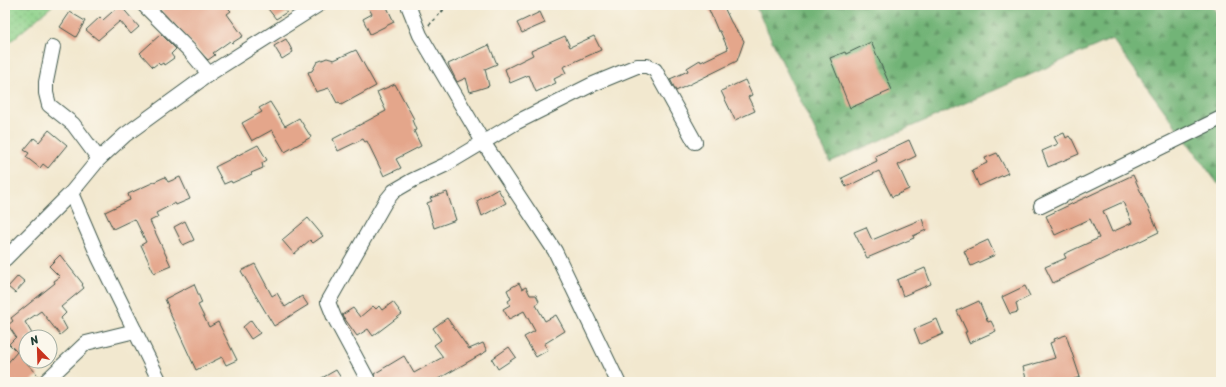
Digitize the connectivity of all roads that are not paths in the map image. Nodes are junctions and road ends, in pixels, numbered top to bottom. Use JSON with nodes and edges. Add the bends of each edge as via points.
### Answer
{"nodes":[{"id":1,"x":144,"y":5,"type":"edge"},
{"id":2,"x":318,"y":5,"type":"edge"},
{"id":3,"x":408,"y":5,"type":"edge"},
{"id":4,"x":53,"y":47,"type":"dead end"},
{"id":5,"x":209,"y":74,"type":"junction"},
{"id":6,"x":1221,"y":118,"type":"edge"},
{"id":7,"x":483,"y":142,"type":"junction"},
{"id":8,"x":695,"y":142,"type":"dead end"},
{"id":9,"x":99,"y":159,"type":"junction"},
{"id":10,"x":71,"y":193,"type":"junction"},
{"id":11,"x":1041,"y":206,"type":"dead end"},
{"id":12,"x":5,"y":258,"type":"edge"},
{"id":13,"x":135,"y":331,"type":"junction"},
{"id":14,"x":45,"y":382,"type":"edge"},
{"id":15,"x":160,"y":382,"type":"edge"},
{"id":16,"x":369,"y":382,"type":"edge"},
{"id":17,"x":618,"y":382,"type":"edge"}],
"edges":[{"from":1,"to":5,"type":"street","via":[[177,37]]},
{"from":2,"to":5,"type":"street"},
{"from":3,"to":7,"type":"street","via":[[420,35]]},
{"from":4,"to":9,"type":"street","via":[[46,82],[49,105],[73,124]]},
{"from":5,"to":9,"type":"street","via":[[125,135]]},
{"from":6,"to":11,"type":"street"},
{"from":7,"to":8,"type":"street","via":[[585,88],[637,66],[647,66],[656,70]]},
{"from":7,"to":16,"type":"street","via":[[394,191],[385,202],[328,302]]},
{"from":7,"to":17,"type":"street","via":[[555,251]]},
{"from":9,"to":10,"type":"street"},
{"from":10,"to":12,"type":"street"},
{"from":10,"to":13,"type":"street"},
{"from":13,"to":14,"type":"street","via":[[86,343]]},
{"from":13,"to":15,"type":"street"}]}
